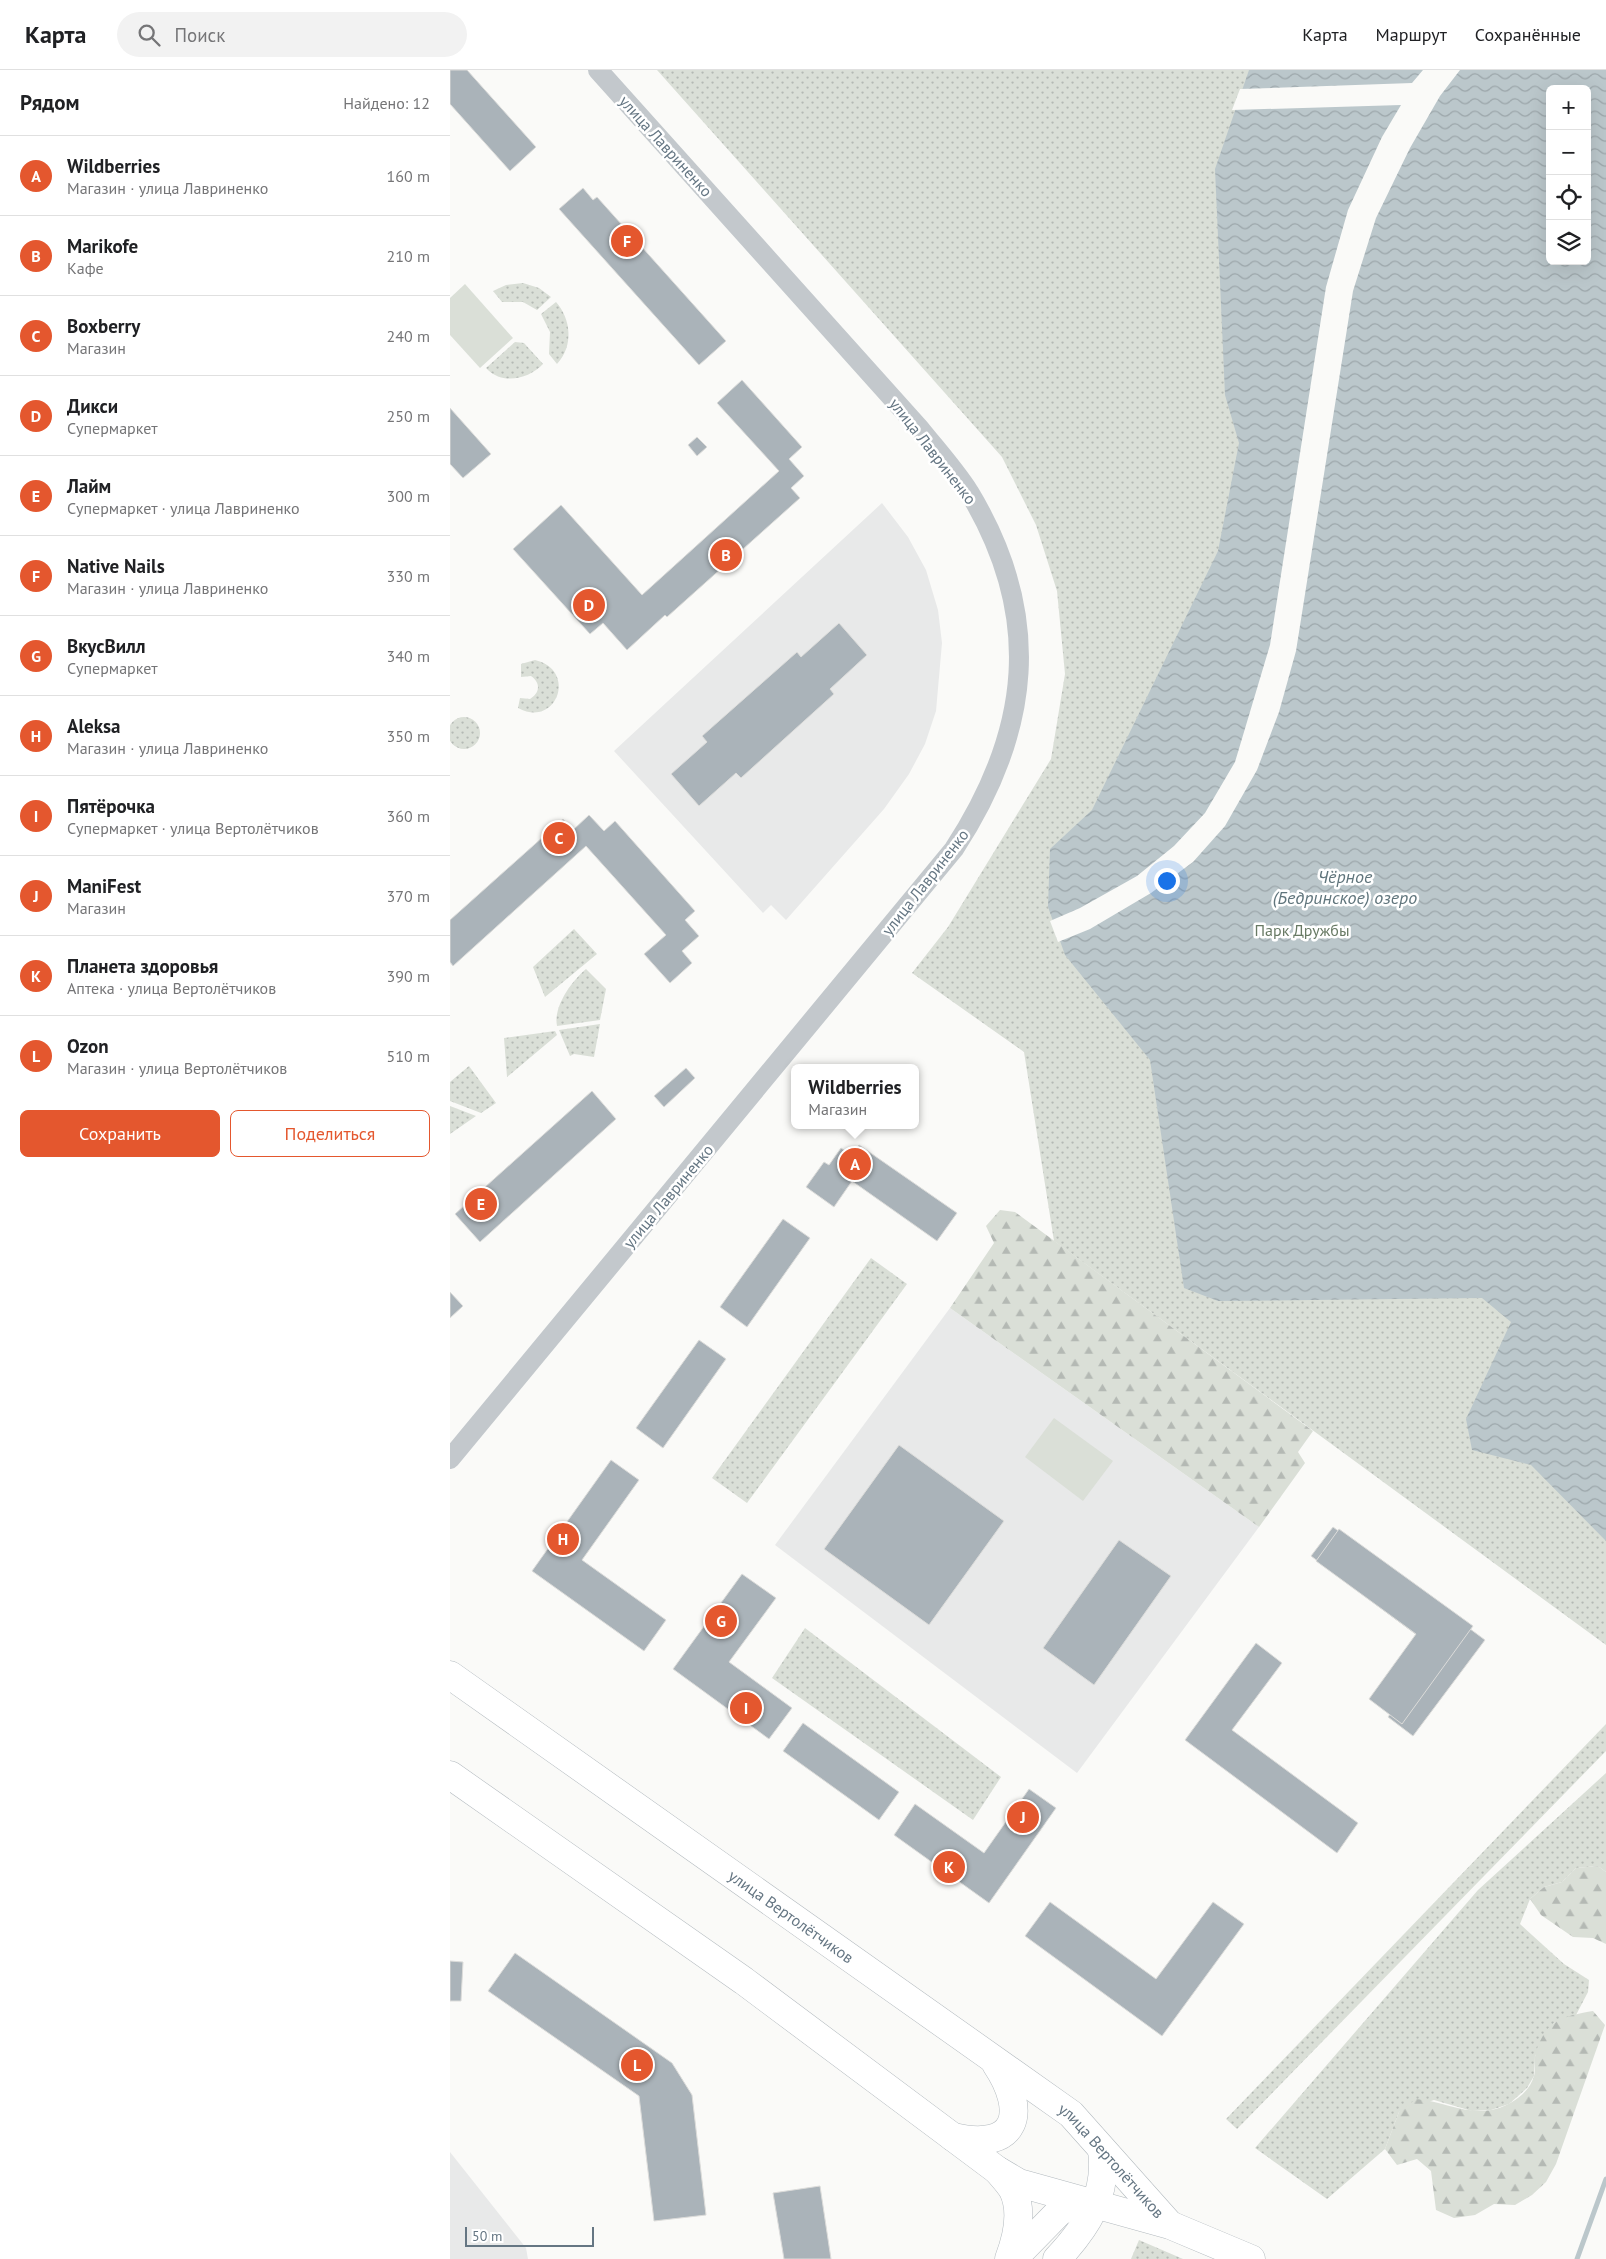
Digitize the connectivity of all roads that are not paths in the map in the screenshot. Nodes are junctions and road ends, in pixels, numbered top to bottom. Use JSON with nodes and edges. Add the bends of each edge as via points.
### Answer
{"nodes":[{"id":1,"x":598,"y":70,"type":"edge"},
{"id":2,"x":450,"y":1459,"type":"edge"},
{"id":3,"x":450,"y":1675,"type":"edge"},
{"id":4,"x":450,"y":1775,"type":"edge"},
{"id":5,"x":994,"y":2060,"type":"junction"},
{"id":6,"x":953,"y":2137,"type":"junction"},
{"id":7,"x":1102,"y":2150,"type":"junction"},
{"id":8,"x":998,"y":2170,"type":"junction"},
{"id":9,"x":1087,"y":2203,"type":"junction"},
{"id":10,"x":1170,"y":2225,"type":"junction"},
{"id":11,"x":1009,"y":2259,"type":"edge"},
{"id":12,"x":1013,"y":2259,"type":"edge"},
{"id":13,"x":1057,"y":2259,"type":"edge"},
{"id":14,"x":1251,"y":2259,"type":"edge"}],
"edges":[{"from":1,"to":2,"type":"street","name":"улица Лавриненко","via":[[920,429],[968,491],[995,540],[1010,585],[1018,623],[1016,704],[1004,754],[980,805],[948,856]]},
{"from":3,"to":5,"type":"main road","name":"улица Вертолётчиков"},
{"from":4,"to":6,"type":"main road","name":"улица Вертолётчиков","via":[[744,1981]]},
{"from":5,"to":6,"type":"main road","via":[[1013,2099],[1015,2112],[1011,2122],[1005,2132],[994,2139]]},
{"from":5,"to":7,"type":"main road","name":"улица Вертолётчиков","via":[[1077,2119]]},
{"from":6,"to":8,"type":"main road","name":"улица Вертолётчиков"},
{"from":7,"to":9,"type":"main road","via":[[1104,2170]]},
{"from":7,"to":10,"type":"main road","name":"улица Вертолётчиков"},
{"from":8,"to":9,"type":"main road","name":"улица Вертолётчиков","via":[[1019,2184]]},
{"from":8,"to":11,"type":"main road","via":[[1013,2190],[1017,2207],[1016,2240]]},
{"from":9,"to":10,"type":"main road","name":"улица Вертолётчиков"},
{"from":9,"to":12,"type":"main road","via":[[1059,2212]]},
{"from":9,"to":13,"type":"main road","via":[[1072,2244]]},
{"from":10,"to":14,"type":"main road"}]}
